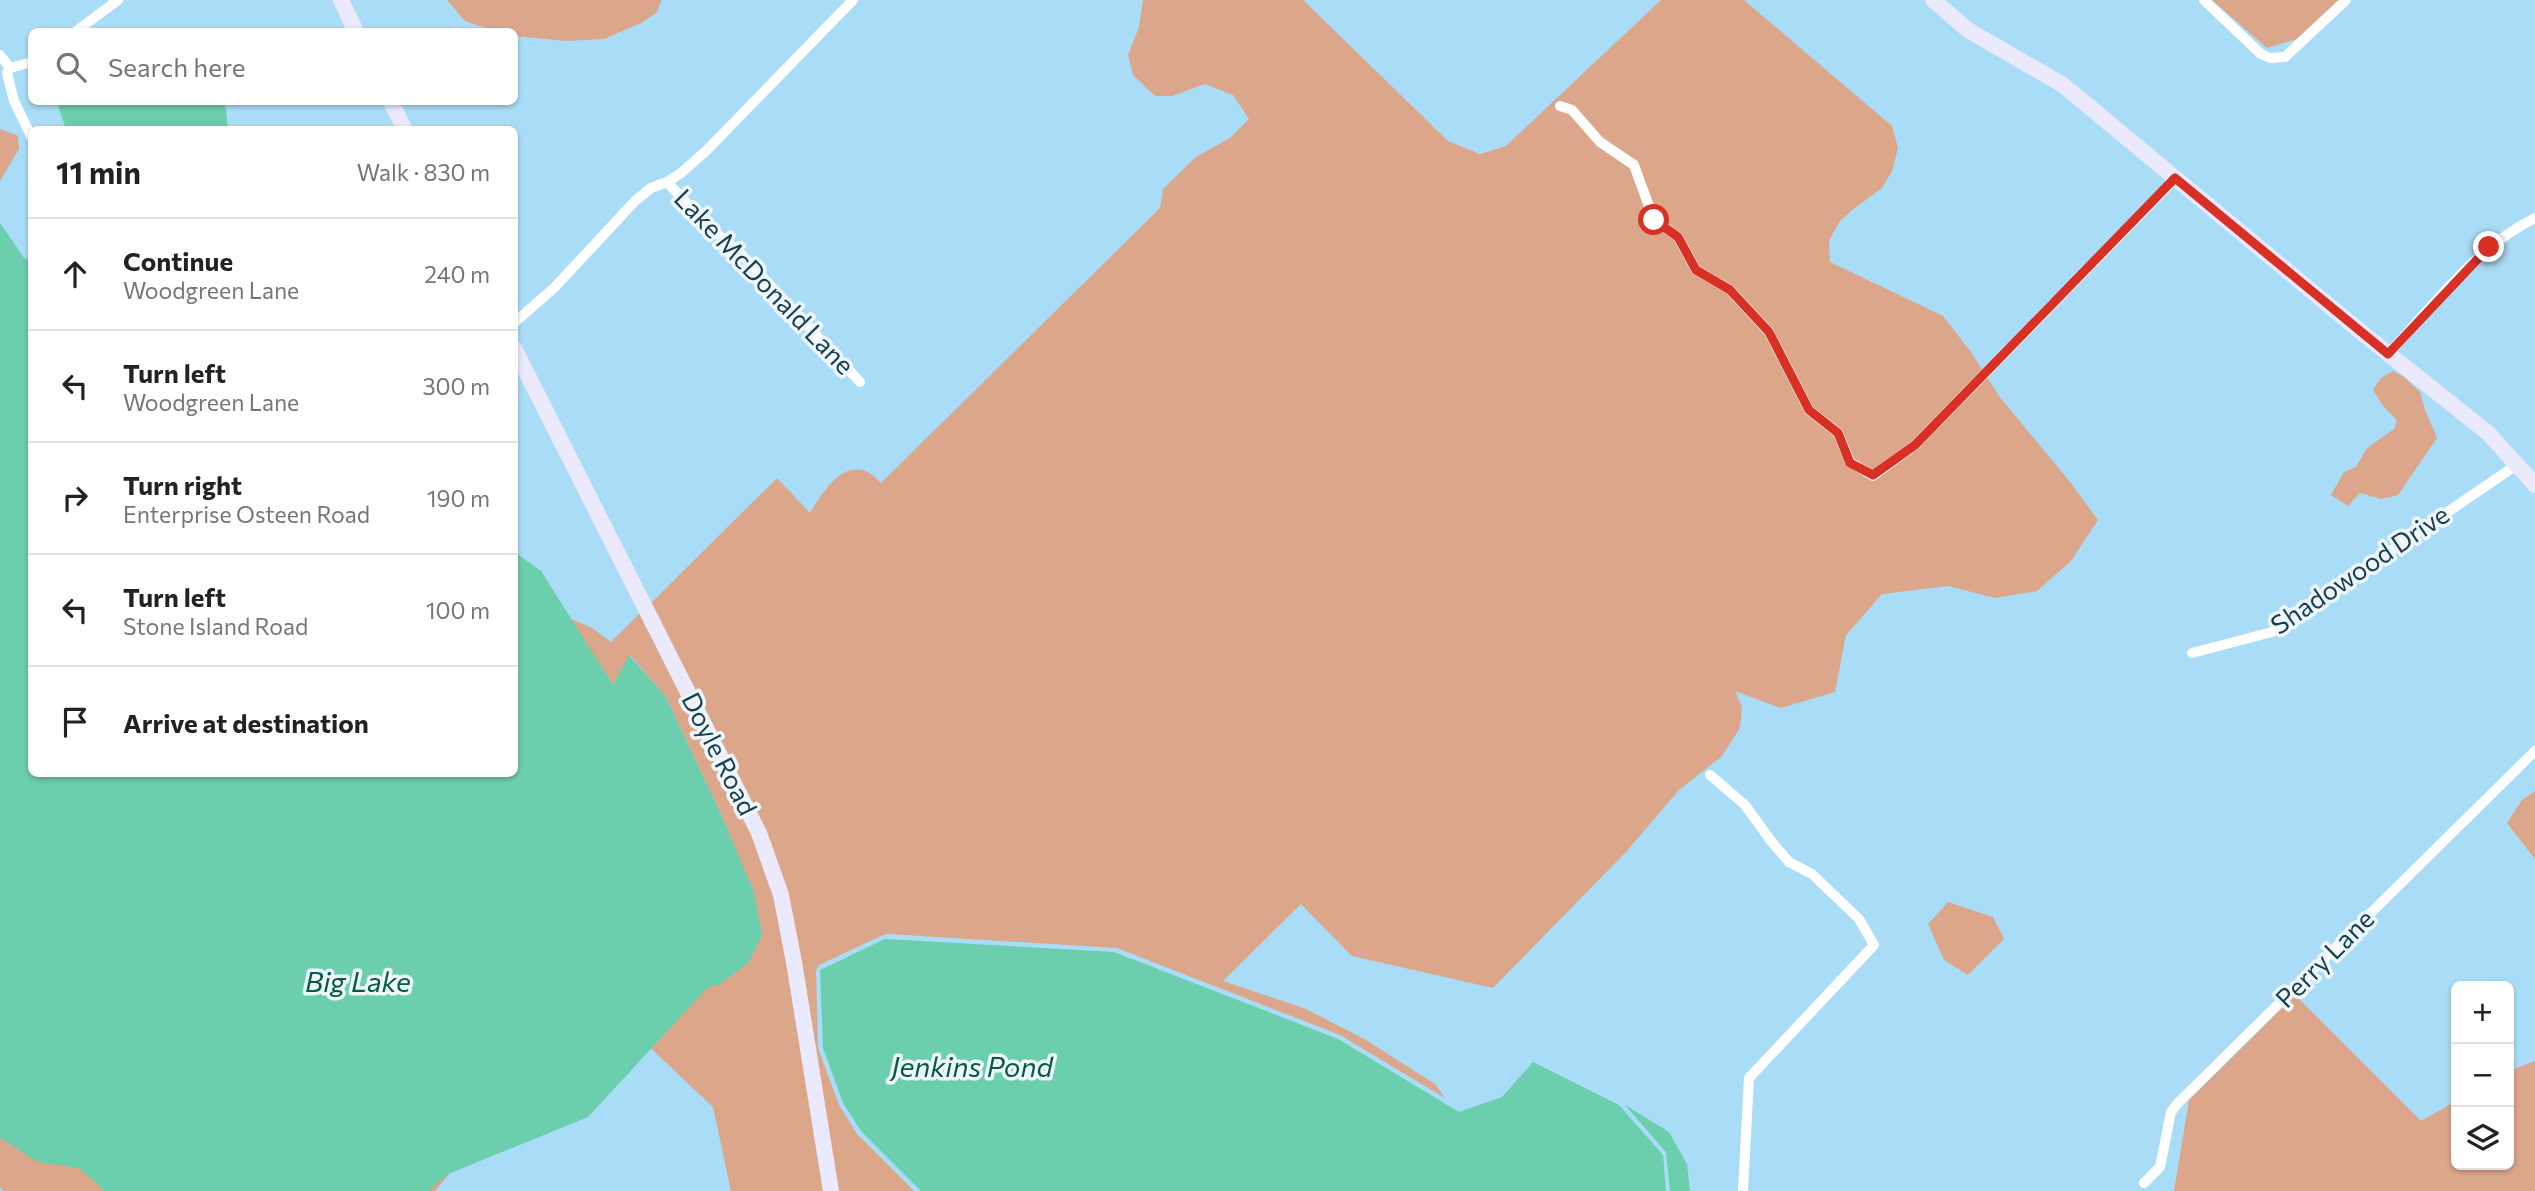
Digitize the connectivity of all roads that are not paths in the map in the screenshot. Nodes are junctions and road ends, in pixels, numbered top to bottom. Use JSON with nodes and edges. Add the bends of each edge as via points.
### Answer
{"nodes":[{"id":1,"x":118,"y":0,"type":"edge"},
{"id":2,"x":341,"y":0,"type":"edge"},
{"id":3,"x":853,"y":0,"type":"edge"},
{"id":4,"x":1933,"y":0,"type":"edge"},
{"id":5,"x":2204,"y":0,"type":"edge"},
{"id":6,"x":2346,"y":0,"type":"edge"},
{"id":7,"x":80,"y":28,"type":"edge"},
{"id":8,"x":354,"y":28,"type":"edge"},
{"id":9,"x":0,"y":55,"type":"edge"},
{"id":10,"x":28,"y":63,"type":"edge"},
{"id":11,"x":10,"y":68,"type":"junction"},
{"id":12,"x":392,"y":105,"type":"edge"},
{"id":13,"x":1560,"y":106,"type":"dead end"},
{"id":14,"x":403,"y":126,"type":"edge"},
{"id":15,"x":28,"y":130,"type":"edge"},
{"id":16,"x":2175,"y":178,"type":"junction"},
{"id":17,"x":667,"y":182,"type":"junction"},
{"id":18,"x":2535,"y":218,"type":"edge"},
{"id":19,"x":518,"y":319,"type":"edge"},
{"id":20,"x":2388,"y":354,"type":"junction"},
{"id":21,"x":518,"y":356,"type":"edge"},
{"id":22,"x":860,"y":383,"type":"dead end"},
{"id":23,"x":2518,"y":464,"type":"junction"},
{"id":24,"x":2535,"y":485,"type":"edge"},
{"id":25,"x":2192,"y":653,"type":"dead end"},
{"id":26,"x":2535,"y":751,"type":"edge"},
{"id":27,"x":1710,"y":775,"type":"dead end"},
{"id":28,"x":2144,"y":1183,"type":"dead end"},
{"id":29,"x":831,"y":1191,"type":"edge"},
{"id":30,"x":1743,"y":1191,"type":"edge"}],
"edges":[{"from":1,"to":7,"type":"street"},
{"from":2,"to":8,"type":"main road"},
{"from":3,"to":17,"type":"street","via":[[707,150]]},
{"from":4,"to":16,"type":"main road","via":[[1968,30],[2063,85]]},
{"from":5,"to":6,"type":"street","via":[[2270,58],[2285,57]]},
{"from":9,"to":11,"type":"street"},
{"from":10,"to":11,"type":"street"},
{"from":11,"to":15,"type":"street","via":[[7,73],[14,101]]},
{"from":12,"to":14,"type":"main road"},
{"from":13,"to":16,"type":"street","via":[[1572,110],[1600,142],[1634,165],[1654,220],[1678,237],[1696,270],[1730,290],[1769,332],[1809,410],[1838,433],[1850,463],[1873,475],[1915,445]]},
{"from":16,"to":20,"type":"main road"},
{"from":17,"to":19,"type":"street","via":[[635,201],[555,287]]},
{"from":17,"to":22,"type":"street","name":"Lake McDonald Lane","via":[[741,254]]},
{"from":18,"to":20,"type":"street","via":[[2489,247]]},
{"from":20,"to":23,"type":"main road","via":[[2488,433]]},
{"from":21,"to":29,"type":"main road","name":"Doyle Road","via":[[759,833],[781,895]]},
{"from":23,"to":24,"type":"main road"},
{"from":23,"to":25,"type":"street","name":"Shadowood Drive","via":[[2272,632]]},
{"from":26,"to":28,"type":"street","name":"Perry Lane","via":[[2178,1104],[2171,1112],[2160,1167]]},
{"from":27,"to":30,"type":"street","via":[[1745,805],[1789,862],[1812,874],[1859,919],[1874,945],[1749,1078]]}]}
